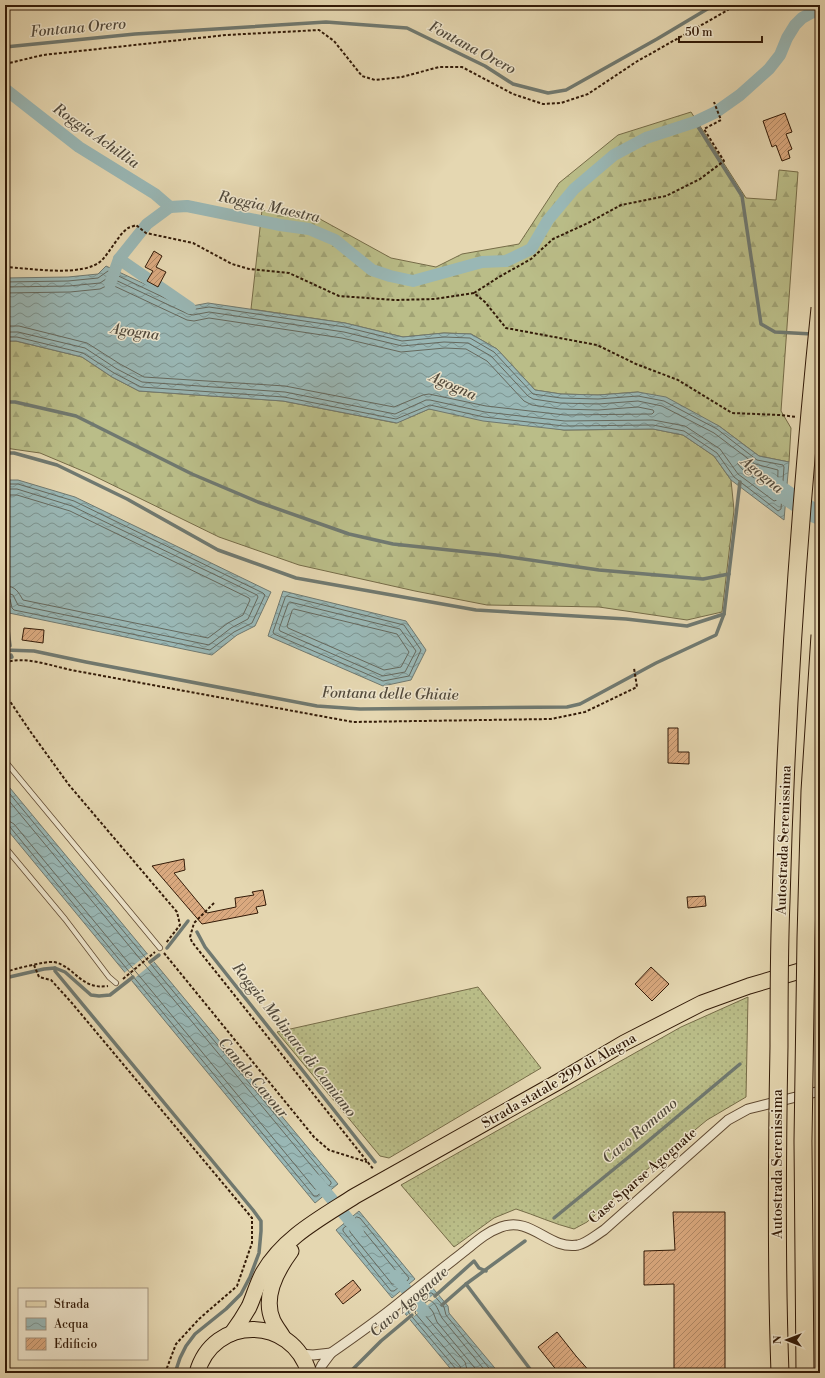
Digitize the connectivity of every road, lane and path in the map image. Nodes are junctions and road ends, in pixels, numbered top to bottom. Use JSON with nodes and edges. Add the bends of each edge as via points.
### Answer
{"nodes":[{"id":1,"x":730,"y":5,"type":"edge"},
{"id":2,"x":5,"y":64,"type":"edge"},
{"id":3,"x":714,"y":102,"type":"dead end"},
{"id":4,"x":5,"y":267,"type":"edge"},
{"id":5,"x":474,"y":292,"type":"junction"},
{"id":6,"x":820,"y":308,"type":"edge"},
{"id":7,"x":804,"y":418,"type":"dead end"},
{"id":8,"x":820,"y":635,"type":"edge"},
{"id":9,"x":5,"y":663,"type":"edge"},
{"id":10,"x":634,"y":670,"type":"dead end"},
{"id":11,"x":5,"y":694,"type":"edge"},
{"id":12,"x":5,"y":761,"type":"edge"},
{"id":13,"x":5,"y":847,"type":"edge"},
{"id":14,"x":214,"y":903,"type":"dead end"},
{"id":15,"x":160,"y":948,"type":"junction"},
{"id":16,"x":820,"y":965,"type":"edge"},
{"id":17,"x":34,"y":966,"type":"junction"},
{"id":18,"x":5,"y":972,"type":"edge"},
{"id":19,"x":118,"y":982,"type":"junction"},
{"id":20,"x":820,"y":1091,"type":"edge"},
{"id":21,"x":368,"y":1163,"type":"junction"},
{"id":22,"x":382,"y":1181,"type":"junction"},
{"id":23,"x":310,"y":1224,"type":"junction"},
{"id":24,"x":232,"y":1333,"type":"junction"},
{"id":25,"x":283,"y":1337,"type":"junction"},
{"id":26,"x":331,"y":1353,"type":"junction"},
{"id":27,"x":300,"y":1354,"type":"junction"},
{"id":28,"x":31,"y":1373,"type":"edge"},
{"id":29,"x":94,"y":1373,"type":"edge"},
{"id":30,"x":165,"y":1373,"type":"edge"},
{"id":31,"x":197,"y":1373,"type":"edge"},
{"id":32,"x":309,"y":1373,"type":"edge"},
{"id":33,"x":318,"y":1373,"type":"edge"},
{"id":34,"x":780,"y":1373,"type":"edge"},
{"id":35,"x":805,"y":1373,"type":"edge"}],
"edges":[{"from":1,"to":2,"type":"path","via":[[728,10],[636,62],[588,94],[561,103],[543,104],[513,94],[462,67],[439,67],[402,77],[375,80],[362,76],[334,41],[320,30],[226,35],[43,55]]},
{"from":3,"to":5,"type":"path","via":[[721,120],[704,129],[724,162],[717,168],[666,196],[621,205],[553,239],[532,259]]},
{"from":4,"to":5,"type":"path","via":[[79,270],[94,266],[128,228],[136,225],[146,233],[193,244],[232,264],[249,269],[289,273],[339,296],[411,300],[435,299]]},
{"from":5,"to":7,"type":"path","via":[[506,328],[597,345],[678,380],[732,413]]},
{"from":6,"to":34,"type":"highway","name":"Autostrada Serenissima","bridge":true,"via":[[798,566],[781,901],[778,1140]]},
{"from":8,"to":35,"type":"highway","name":"Autostrada Serenissima","bridge":true,"via":[[810,791],[806,938],[803,1141]]},
{"from":9,"to":10,"type":"path","via":[[12,660],[30,661],[354,722],[550,719],[585,712],[637,687]]},
{"from":11,"to":15,"type":"path","via":[[69,785],[177,912],[180,926]]},
{"from":12,"to":15,"type":"lane"},
{"from":13,"to":19,"type":"lane","via":[[109,977]]},
{"from":14,"to":21,"type":"path","via":[[194,923],[190,937],[192,942]]},
{"from":15,"to":19,"type":"path"},
{"from":15,"to":21,"type":"path","via":[[314,1136],[328,1150]]},
{"from":16,"to":22,"type":"main road","name":"Strada statale 299 di Alagna","via":[[702,1003],[624,1042]]},
{"from":17,"to":18,"type":"path"},
{"from":17,"to":19,"type":"path","via":[[53,962],[67,968],[80,980],[93,986],[100,987]]},
{"from":17,"to":30,"type":"path","via":[[39,977],[51,980],[71,1002],[252,1218],[252,1243],[237,1286],[199,1319],[176,1344]]},
{"from":20,"to":26,"type":"street","name":"Case Sparse Agognate","via":[[748,1109],[728,1120],[604,1230],[578,1245],[564,1245],[515,1224],[482,1236]]},
{"from":21,"to":22,"type":"path"},
{"from":22,"to":23,"type":"main road","name":"Strada statale 299 di Alagna"},
{"from":23,"to":24,"type":"main road","name":"Strada statale 299 di Alagna","via":[[289,1241],[276,1256]]},
{"from":23,"to":25,"type":"main road","name":"Strada statale 299 di Alagna","via":[[281,1266],[270,1295],[272,1320]]},
{"from":24,"to":25,"type":"main road","via":[[258,1329]]},
{"from":24,"to":31,"type":"main road","via":[[208,1350]]},
{"from":25,"to":27,"type":"main road"},
{"from":26,"to":27,"type":"street"},
{"from":26,"to":33,"type":"street","name":"Case Sparse Agognate"},
{"from":27,"to":32,"type":"main road"},
{"from":28,"to":29,"type":"path","via":[[60,1370],[88,1370]]}]}
